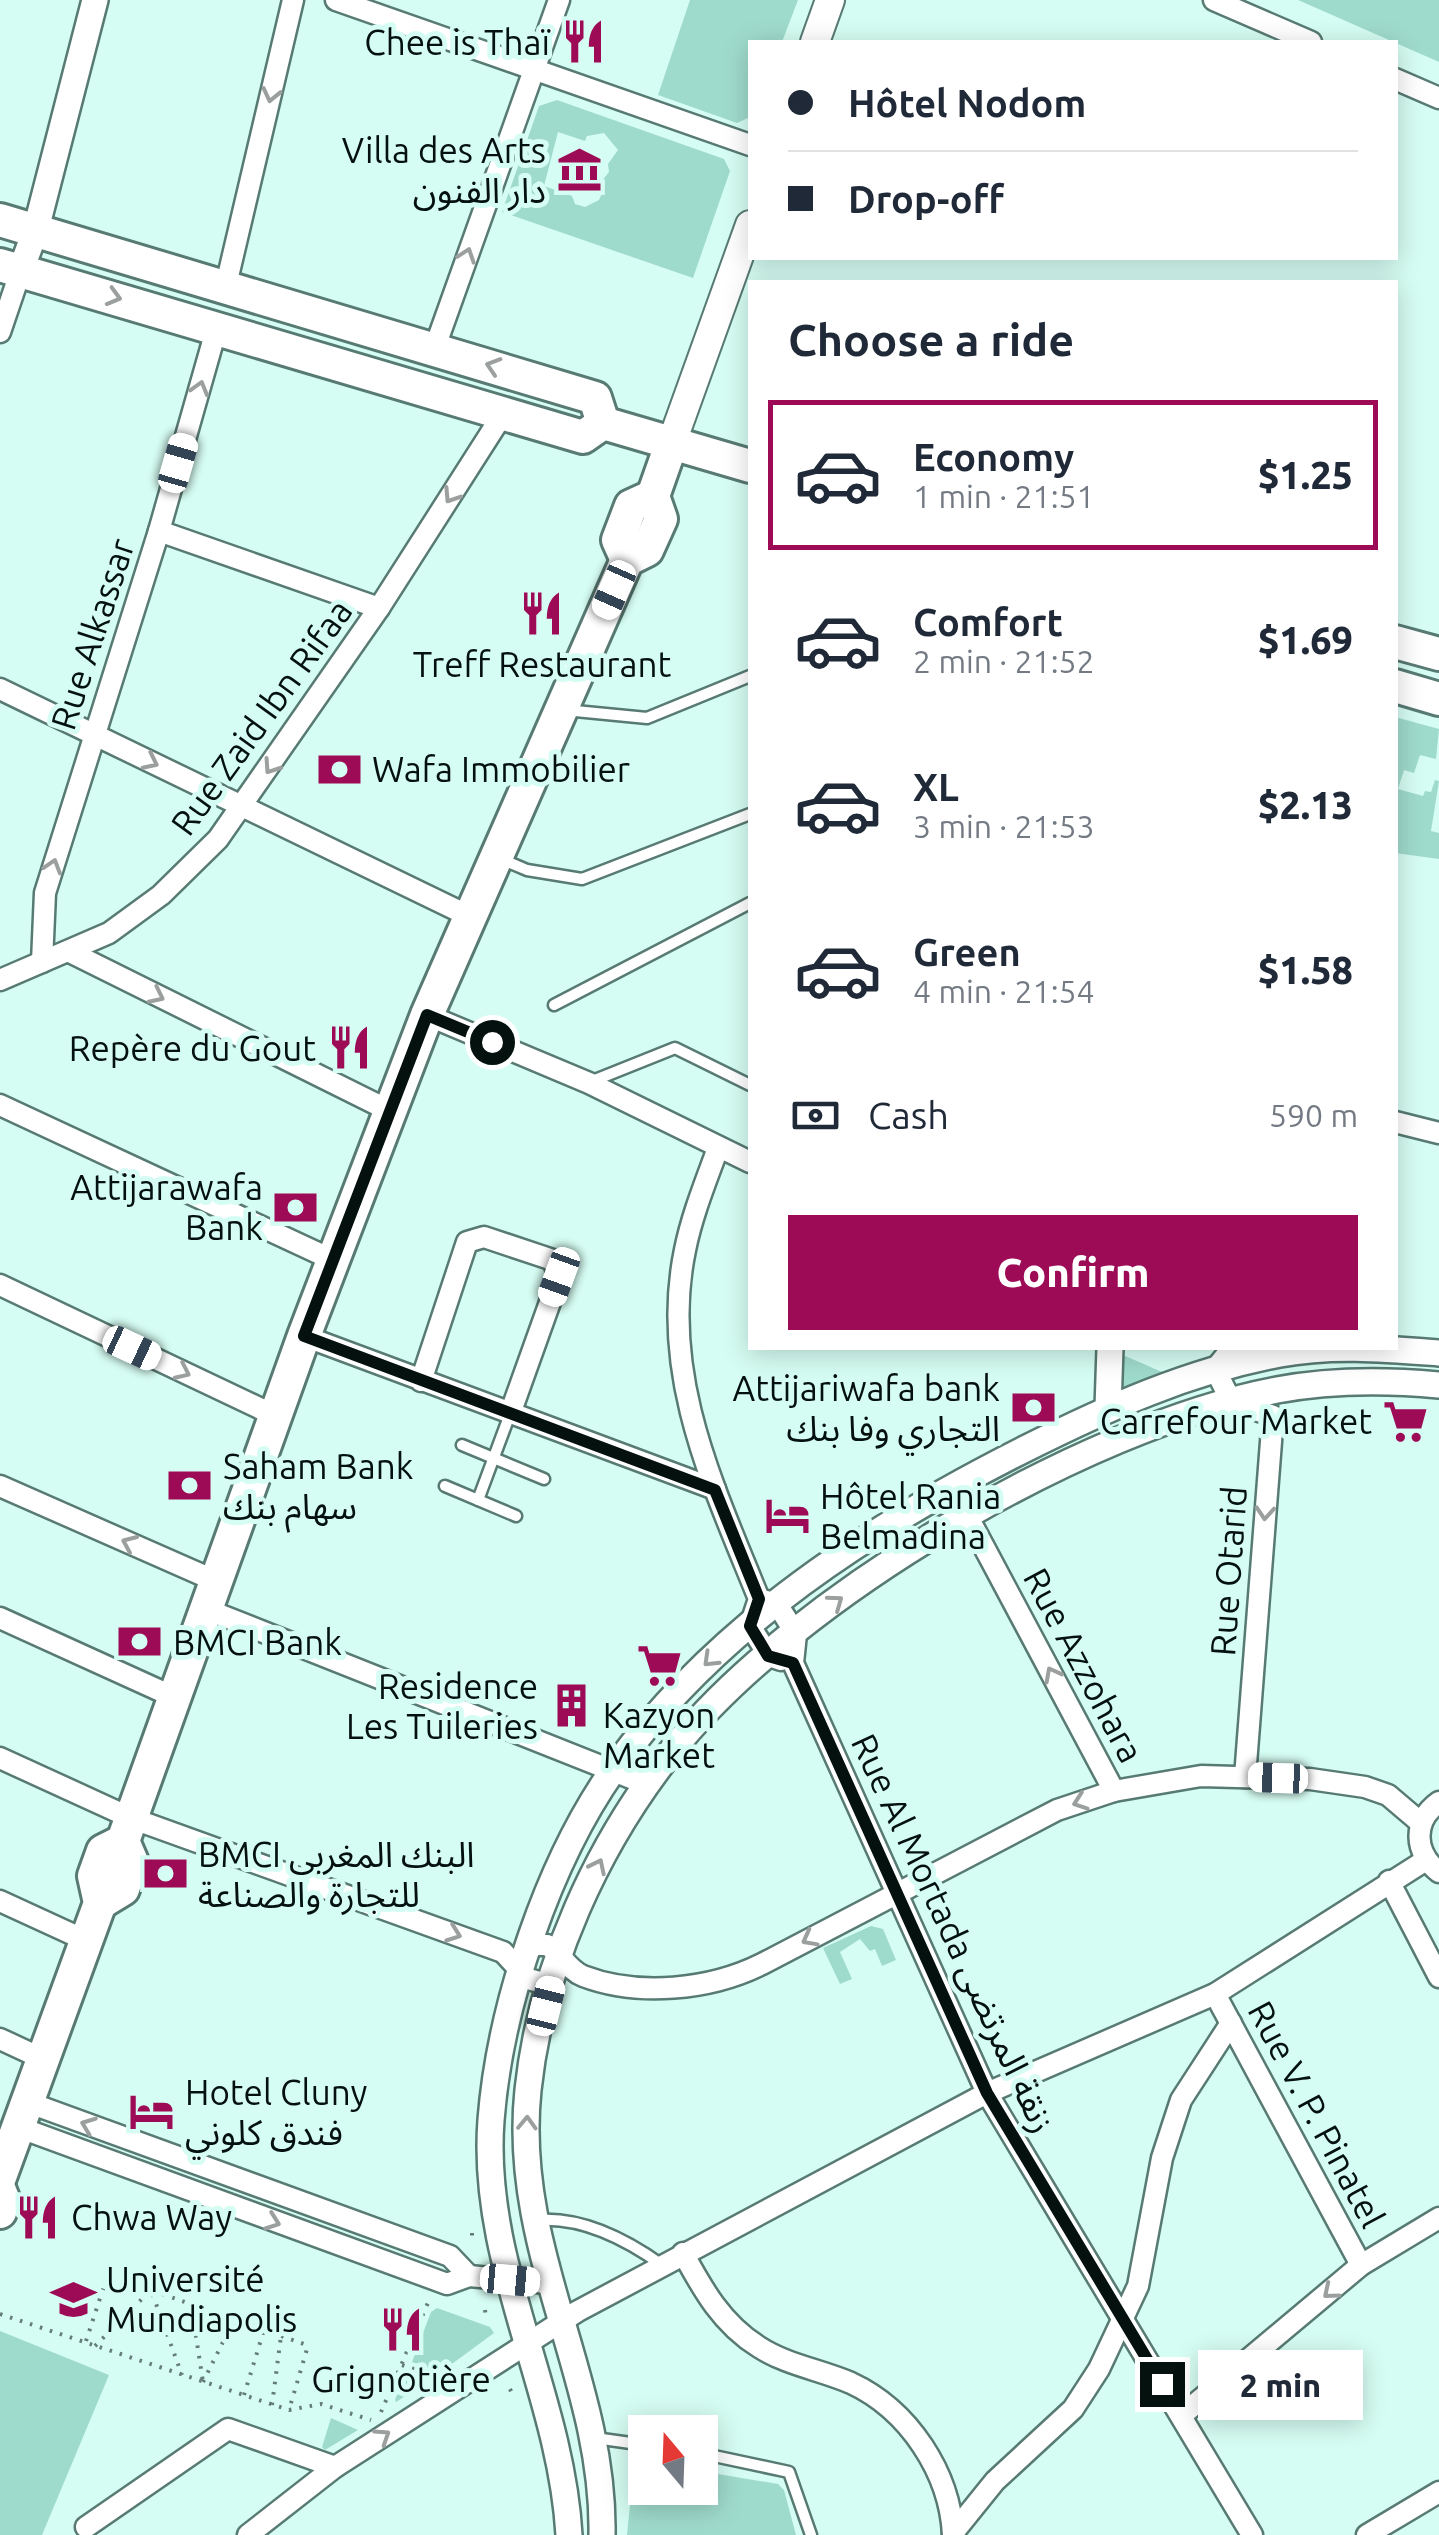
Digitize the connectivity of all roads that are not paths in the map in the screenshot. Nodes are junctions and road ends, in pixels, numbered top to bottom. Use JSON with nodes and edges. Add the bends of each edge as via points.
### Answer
{"nodes":[{"id":1,"x":95,"y":0,"type":"edge"},
{"id":2,"x":293,"y":0,"type":"edge"},
{"id":3,"x":336,"y":0,"type":"edge"},
{"id":4,"x":559,"y":0,"type":"edge"},
{"id":5,"x":830,"y":0,"type":"edge"},
{"id":6,"x":1214,"y":0,"type":"edge"},
{"id":7,"x":816,"y":40,"type":"edge"},
{"id":8,"x":1306,"y":40,"type":"edge"},
{"id":9,"x":532,"y":68,"type":"junction"},
{"id":10,"x":1398,"y":80,"type":"edge"},
{"id":11,"x":1439,"y":98,"type":"edge"},
{"id":12,"x":748,"y":144,"type":"edge"},
{"id":13,"x":0,"y":220,"type":"edge"},
{"id":14,"x":36,"y":229,"type":"junction"},
{"id":15,"x":748,"y":230,"type":"edge"},
{"id":16,"x":10,"y":267,"type":"edge"},
{"id":17,"x":226,"y":285,"type":"junction"},
{"id":18,"x":218,"y":327,"type":"junction"},
{"id":19,"x":0,"y":332,"type":"edge"},
{"id":20,"x":436,"y":347,"type":"junction"},
{"id":21,"x":503,"y":414,"type":"junction"},
{"id":22,"x":603,"y":423,"type":"junction"},
{"id":23,"x":672,"y":442,"type":"junction"},
{"id":24,"x":748,"y":465,"type":"edge"},
{"id":25,"x":159,"y":531,"type":"junction"},
{"id":26,"x":379,"y":608,"type":"junction"},
{"id":27,"x":1398,"y":643,"type":"edge"},
{"id":28,"x":1439,"y":654,"type":"edge"},
{"id":29,"x":1398,"y":664,"type":"edge"},
{"id":30,"x":1439,"y":675,"type":"edge"},
{"id":31,"x":748,"y":677,"type":"edge"},
{"id":32,"x":1398,"y":687,"type":"edge"},
{"id":33,"x":0,"y":688,"type":"edge"},
{"id":34,"x":1439,"y":698,"type":"edge"},
{"id":35,"x":560,"y":710,"type":"junction"},
{"id":36,"x":94,"y":734,"type":"junction"},
{"id":37,"x":244,"y":807,"type":"junction"},
{"id":38,"x":748,"y":815,"type":"edge"},
{"id":39,"x":496,"y":857,"type":"junction"},
{"id":40,"x":748,"y":904,"type":"edge"},
{"id":41,"x":469,"y":916,"type":"junction"},
{"id":42,"x":70,"y":952,"type":"junction"},
{"id":43,"x":42,"y":962,"type":"junction"},
{"id":44,"x":0,"y":980,"type":"edge"},
{"id":45,"x":554,"y":1005,"type":"dead end"},
{"id":46,"x":427,"y":1015,"type":"junction"},
{"id":47,"x":589,"y":1083,"type":"junction"},
{"id":48,"x":748,"y":1084,"type":"edge"},
{"id":49,"x":0,"y":1105,"type":"edge"},
{"id":50,"x":390,"y":1112,"type":"junction"},
{"id":51,"x":1398,"y":1123,"type":"edge"},
{"id":52,"x":1439,"y":1134,"type":"edge"},
{"id":53,"x":718,"y":1148,"type":"junction"},
{"id":54,"x":748,"y":1161,"type":"edge"},
{"id":55,"x":333,"y":1260,"type":"junction"},
{"id":56,"x":0,"y":1285,"type":"edge"},
{"id":57,"x":304,"y":1336,"type":"junction"},
{"id":58,"x":1398,"y":1349,"type":"edge"},
{"id":59,"x":1110,"y":1350,"type":"edge"},
{"id":60,"x":1230,"y":1350,"type":"edge"},
{"id":61,"x":1242,"y":1350,"type":"edge"},
{"id":62,"x":1348,"y":1350,"type":"edge"},
{"id":63,"x":1439,"y":1352,"type":"edge"},
{"id":64,"x":1272,"y":1356,"type":"junction"},
{"id":65,"x":1215,"y":1369,"type":"junction"},
{"id":66,"x":422,"y":1380,"type":"junction"},
{"id":67,"x":1439,"y":1384,"type":"edge"},
{"id":68,"x":1288,"y":1388,"type":"junction"},
{"id":69,"x":1230,"y":1401,"type":"junction"},
{"id":70,"x":1108,"y":1408,"type":"junction"},
{"id":71,"x":510,"y":1414,"type":"junction"},
{"id":72,"x":276,"y":1416,"type":"junction"},
{"id":73,"x":462,"y":1446,"type":"dead end"},
{"id":74,"x":493,"y":1458,"type":"junction"},
{"id":75,"x":544,"y":1479,"type":"dead end"},
{"id":76,"x":0,"y":1486,"type":"edge"},
{"id":77,"x":445,"y":1486,"type":"dead end"},
{"id":78,"x":715,"y":1490,"type":"junction"},
{"id":79,"x":478,"y":1500,"type":"junction"},
{"id":80,"x":516,"y":1516,"type":"dead end"},
{"id":81,"x":968,"y":1517,"type":"junction"},
{"id":82,"x":213,"y":1596,"type":"junction"},
{"id":83,"x":768,"y":1602,"type":"junction"},
{"id":84,"x":0,"y":1618,"type":"edge"},
{"id":85,"x":750,"y":1626,"type":"junction"},
{"id":86,"x":796,"y":1634,"type":"junction"},
{"id":87,"x":781,"y":1659,"type":"junction"},
{"id":88,"x":176,"y":1698,"type":"junction"},
{"id":89,"x":0,"y":1758,"type":"edge"},
{"id":90,"x":614,"y":1768,"type":"junction"},
{"id":91,"x":1245,"y":1776,"type":"junction"},
{"id":92,"x":646,"y":1784,"type":"junction"},
{"id":93,"x":1114,"y":1791,"type":"junction"},
{"id":94,"x":1439,"y":1802,"type":"edge"},
{"id":95,"x":1421,"y":1823,"type":"junction"},
{"id":96,"x":127,"y":1830,"type":"junction"},
{"id":97,"x":1433,"y":1866,"type":"edge"},
{"id":98,"x":1389,"y":1880,"type":"junction"},
{"id":99,"x":895,"y":1893,"type":"junction"},
{"id":100,"x":0,"y":1902,"type":"edge"},
{"id":101,"x":87,"y":1941,"type":"junction"},
{"id":102,"x":531,"y":1945,"type":"junction"},
{"id":103,"x":560,"y":1956,"type":"junction"},
{"id":104,"x":522,"y":1974,"type":"junction"},
{"id":105,"x":1439,"y":1977,"type":"edge"},
{"id":106,"x":551,"y":1985,"type":"junction"},
{"id":107,"x":1215,"y":1994,"type":"junction"},
{"id":108,"x":1230,"y":2022,"type":"junction"},
{"id":109,"x":0,"y":2039,"type":"edge"},
{"id":110,"x":43,"y":2059,"type":"junction"},
{"id":111,"x":987,"y":2093,"type":"junction"},
{"id":112,"x":22,"y":2115,"type":"junction"},
{"id":113,"x":132,"y":2142,"type":"junction"},
{"id":114,"x":124,"y":2168,"type":"junction"},
{"id":115,"x":0,"y":2177,"type":"edge"},
{"id":116,"x":0,"y":2191,"type":"edge"},
{"id":117,"x":0,"y":2212,"type":"edge"},
{"id":118,"x":1439,"y":2218,"type":"edge"},
{"id":119,"x":534,"y":2220,"type":"junction"},
{"id":120,"x":375,"y":2229,"type":"junction"},
{"id":121,"x":683,"y":2253,"type":"junction"},
{"id":122,"x":367,"y":2256,"type":"junction"},
{"id":123,"x":662,"y":2265,"type":"junction"},
{"id":124,"x":1362,"y":2265,"type":"junction"},
{"id":125,"x":469,"y":2276,"type":"junction"},
{"id":126,"x":510,"y":2280,"type":"junction"},
{"id":127,"x":548,"y":2283,"type":"junction"},
{"id":128,"x":1121,"y":2321,"type":"junction"},
{"id":129,"x":559,"y":2322,"type":"junction"},
{"id":130,"x":529,"y":2342,"type":"junction"},
{"id":131,"x":1182,"y":2415,"type":"junction"},
{"id":132,"x":594,"y":2438,"type":"junction"},
{"id":133,"x":628,"y":2443,"type":"edge"},
{"id":134,"x":718,"y":2457,"type":"edge"},
{"id":135,"x":335,"y":2467,"type":"junction"},
{"id":136,"x":1439,"y":2492,"type":"edge"},
{"id":137,"x":86,"y":2527,"type":"dead end"},
{"id":138,"x":953,"y":2534,"type":"edge"},
{"id":139,"x":248,"y":2535,"type":"edge"},
{"id":140,"x":569,"y":2535,"type":"edge"},
{"id":141,"x":602,"y":2535,"type":"edge"},
{"id":142,"x":810,"y":2535,"type":"edge"},
{"id":143,"x":1252,"y":2535,"type":"edge"},
{"id":144,"x":1368,"y":2535,"type":"edge"}],
"edges":[{"from":1,"to":14,"type":"street"},
{"from":2,"to":17,"type":"street","one_way":true},
{"from":3,"to":9,"type":"street"},
{"from":4,"to":9,"type":"street"},
{"from":5,"to":7,"type":"main road"},
{"from":6,"to":8,"type":"street"},
{"from":9,"to":12,"type":"street"},
{"from":20,"to":9,"type":"street","one_way":true},
{"from":10,"to":11,"type":"street"},
{"from":13,"to":14,"type":"main road"},
{"from":14,"to":16,"type":"street"},
{"from":14,"to":17,"type":"main road"},
{"from":15,"to":23,"type":"main road"},
{"from":16,"to":18,"type":"main road","one_way":true},
{"from":16,"to":19,"type":"street"},
{"from":17,"to":20,"type":"main road"},
{"from":18,"to":21,"type":"main road"},
{"from":25,"to":18,"type":"street","name":"Rue Alkassar","one_way":true},
{"from":22,"to":20,"type":"main road","one_way":true,"via":[[595,398]]},
{"from":21,"to":22,"type":"main road","via":[[584,437]]},
{"from":21,"to":26,"type":"street","name":"Rue Zaid Ibn Rifaa","one_way":true},
{"from":22,"to":23,"type":"main road"},
{"from":23,"to":24,"type":"main road"},
{"from":23,"to":35,"type":"main road","via":[[654,496],[631,506],[618,540],[627,560]]},
{"from":25,"to":26,"type":"street"},
{"from":25,"to":36,"type":"street","name":"Rue Alkassar"},
{"from":26,"to":37,"type":"street","name":"Rue Zaid Ibn Rifaa","one_way":true},
{"from":27,"to":28,"type":"main road"},
{"from":29,"to":30,"type":"main road"},
{"from":31,"to":35,"type":"lane","via":[[647,718]]},
{"from":32,"to":34,"type":"main road"},
{"from":33,"to":36,"type":"street"},
{"from":35,"to":39,"type":"main road"},
{"from":36,"to":37,"type":"street","one_way":true},
{"from":43,"to":36,"type":"street","name":"Rue Alkassar","one_way":true,"via":[[44,894]]},
{"from":37,"to":41,"type":"street"},
{"from":37,"to":42,"type":"street","name":"Rue Zaid Ibn Rifaa","via":[[160,895]]},
{"from":38,"to":39,"type":"lane","via":[[582,879]]},
{"from":39,"to":41,"type":"main road"},
{"from":40,"to":45,"type":"lane"},
{"from":41,"to":46,"type":"main road"},
{"from":42,"to":43,"type":"street","name":"Rue Zaid Ibn Rifaa"},
{"from":42,"to":50,"type":"street","one_way":true},
{"from":43,"to":44,"type":"street","name":"Rue Zaid Ibn Rifaa"},
{"from":46,"to":47,"type":"street"},
{"from":46,"to":50,"type":"main road"},
{"from":47,"to":48,"type":"lane","via":[[675,1048]]},
{"from":47,"to":53,"type":"street"},
{"from":49,"to":55,"type":"street"},
{"from":50,"to":55,"type":"main road"},
{"from":51,"to":52,"type":"street"},
{"from":53,"to":54,"type":"street"},
{"from":53,"to":78,"type":"street","via":[[685,1249],[679,1300],[690,1416]]},
{"from":55,"to":57,"type":"main road"},
{"from":56,"to":72,"type":"street","one_way":true},
{"from":57,"to":66,"type":"street"},
{"from":57,"to":72,"type":"main road"},
{"from":58,"to":63,"type":"street"},
{"from":59,"to":70,"type":"street"},
{"from":60,"to":65,"type":"street"},
{"from":61,"to":64,"type":"street"},
{"from":62,"to":64,"type":"street"},
{"from":64,"to":65,"type":"street"},
{"from":64,"to":68,"type":"street"},
{"from":65,"to":69,"type":"street"},
{"from":65,"to":70,"type":"street"},
{"from":66,"to":71,"type":"street"},
{"from":66,"to":71,"type":"street","via":[[467,1242],[484,1238],[553,1260],[559,1277]]},
{"from":67,"to":68,"type":"street","via":[[1390,1380]]},
{"from":68,"to":69,"type":"street"},
{"from":69,"to":81,"type":"street","via":[[1088,1453]]},
{"from":69,"to":91,"type":"street","name":"Rue Otarid","one_way":true,"via":[[1273,1416]]},
{"from":70,"to":83,"type":"street","via":[[901,1514]]},
{"from":71,"to":74,"type":"lane"},
{"from":71,"to":78,"type":"street"},
{"from":72,"to":82,"type":"main road"},
{"from":73,"to":74,"type":"lane"},
{"from":74,"to":75,"type":"lane"},
{"from":74,"to":79,"type":"lane"},
{"from":82,"to":76,"type":"street","one_way":true},
{"from":77,"to":79,"type":"lane"},
{"from":78,"to":83,"type":"street"},
{"from":79,"to":80,"type":"lane"},
{"from":86,"to":81,"type":"street","one_way":true},
{"from":93,"to":81,"type":"street","name":"Rue Azzohara","one_way":true},
{"from":82,"to":88,"type":"main road"},
{"from":82,"to":90,"type":"street"},
{"from":83,"to":85,"type":"street"},
{"from":83,"to":86,"type":"street"},
{"from":84,"to":88,"type":"street"},
{"from":85,"to":87,"type":"street","name":"Rue Al Mortada زنقة المرتضى"},
{"from":85,"to":90,"type":"street","one_way":true,"via":[[671,1699]]},
{"from":86,"to":87,"type":"street"},
{"from":87,"to":92,"type":"street","via":[[696,1724]]},
{"from":87,"to":99,"type":"street","name":"Rue Al Mortada زنقة المرتضى"},
{"from":88,"to":96,"type":"main road"},
{"from":89,"to":96,"type":"street"},
{"from":90,"to":92,"type":"street"},
{"from":90,"to":102,"type":"street","via":[[565,1852]]},
{"from":91,"to":93,"type":"street","via":[[1201,1776]]},
{"from":91,"to":95,"type":"street","via":[[1365,1787],[1388,1795]]},
{"from":103,"to":92,"type":"street","one_way":true,"via":[[594,1872]]},
{"from":93,"to":99,"type":"street","one_way":true,"via":[[1057,1810]]},
{"from":94,"to":95,"type":"street"},
{"from":95,"to":97,"type":"street","via":[[1420,1844]]},
{"from":96,"to":101,"type":"main road","via":[[102,1852],[94,1876],[100,1903]]},
{"from":96,"to":104,"type":"street","one_way":true,"via":[[503,1952]]},
{"from":97,"to":98,"type":"street"},
{"from":98,"to":105,"type":"street"},
{"from":98,"to":107,"type":"street"},
{"from":99,"to":103,"type":"street","one_way":true,"via":[[752,1969],[714,1981],[613,1983],[580,1974]]},
{"from":99,"to":111,"type":"street","name":"Rue Al Mortada زنقة المرتضى"},
{"from":100,"to":101,"type":"street"},
{"from":101,"to":110,"type":"main road"},
{"from":102,"to":103,"type":"street","via":[[547,1945]]},
{"from":102,"to":104,"type":"street"},
{"from":103,"to":106,"type":"street"},
{"from":104,"to":106,"type":"street"},
{"from":104,"to":126,"type":"street","via":[[500,2048],[489,2154]]},
{"from":119,"to":106,"type":"street","one_way":true,"via":[[528,2091]]},
{"from":107,"to":108,"type":"street","name":"Rue V. P. Pinatel"},
{"from":107,"to":111,"type":"street"},
{"from":108,"to":124,"type":"street","name":"Rue V. P. Pinatel"},
{"from":108,"to":128,"type":"street","via":[[1181,2100],[1162,2158],[1138,2286]]},
{"from":109,"to":110,"type":"street"},
{"from":110,"to":112,"type":"main road"},
{"from":111,"to":121,"type":"street"},
{"from":111,"to":128,"type":"street","name":"Rue Al Mortada زنقة المرتضى"},
{"from":113,"to":112,"type":"street","one_way":true},
{"from":112,"to":114,"type":"street"},
{"from":112,"to":115,"type":"main road"},
{"from":113,"to":114,"type":"street"},
{"from":113,"to":120,"type":"street"},
{"from":114,"to":122,"type":"street","one_way":true},
{"from":116,"to":117,"type":"main road"},
{"from":118,"to":124,"type":"street"},
{"from":119,"to":123,"type":"lane","via":[[560,2219],[624,2239]]},
{"from":119,"to":127,"type":"street"},
{"from":120,"to":122,"type":"street"},
{"from":120,"to":125,"type":"street","via":[[450,2256]]},
{"from":121,"to":123,"type":"street"},
{"from":121,"to":138,"type":"street","via":[[704,2292],[744,2336],[778,2357],[853,2384],[901,2420],[938,2470]]},
{"from":122,"to":125,"type":"street","via":[[446,2284]]},
{"from":123,"to":129,"type":"street"},
{"from":124,"to":131,"type":"street","one_way":true},
{"from":125,"to":126,"type":"street"},
{"from":126,"to":127,"type":"street"},
{"from":126,"to":130,"type":"street"},
{"from":127,"to":129,"type":"street"},
{"from":128,"to":131,"type":"street","name":"Rue Al Mortada زنقة المرتضى"},
{"from":128,"to":138,"type":"street","via":[[1073,2408],[995,2481]]},
{"from":129,"to":130,"type":"street"},
{"from":129,"to":132,"type":"street"},
{"from":135,"to":130,"type":"street","one_way":true},
{"from":130,"to":140,"type":"street","via":[[557,2448]]},
{"from":131,"to":143,"type":"street","name":"Rue Al Mortada زنقة المرتضى"},
{"from":132,"to":133,"type":"lane"},
{"from":132,"to":141,"type":"street"},
{"from":134,"to":142,"type":"lane","via":[[789,2472]]},
{"from":135,"to":137,"type":"street","via":[[228,2429]]},
{"from":135,"to":139,"type":"street"},
{"from":136,"to":144,"type":"street"}]}
